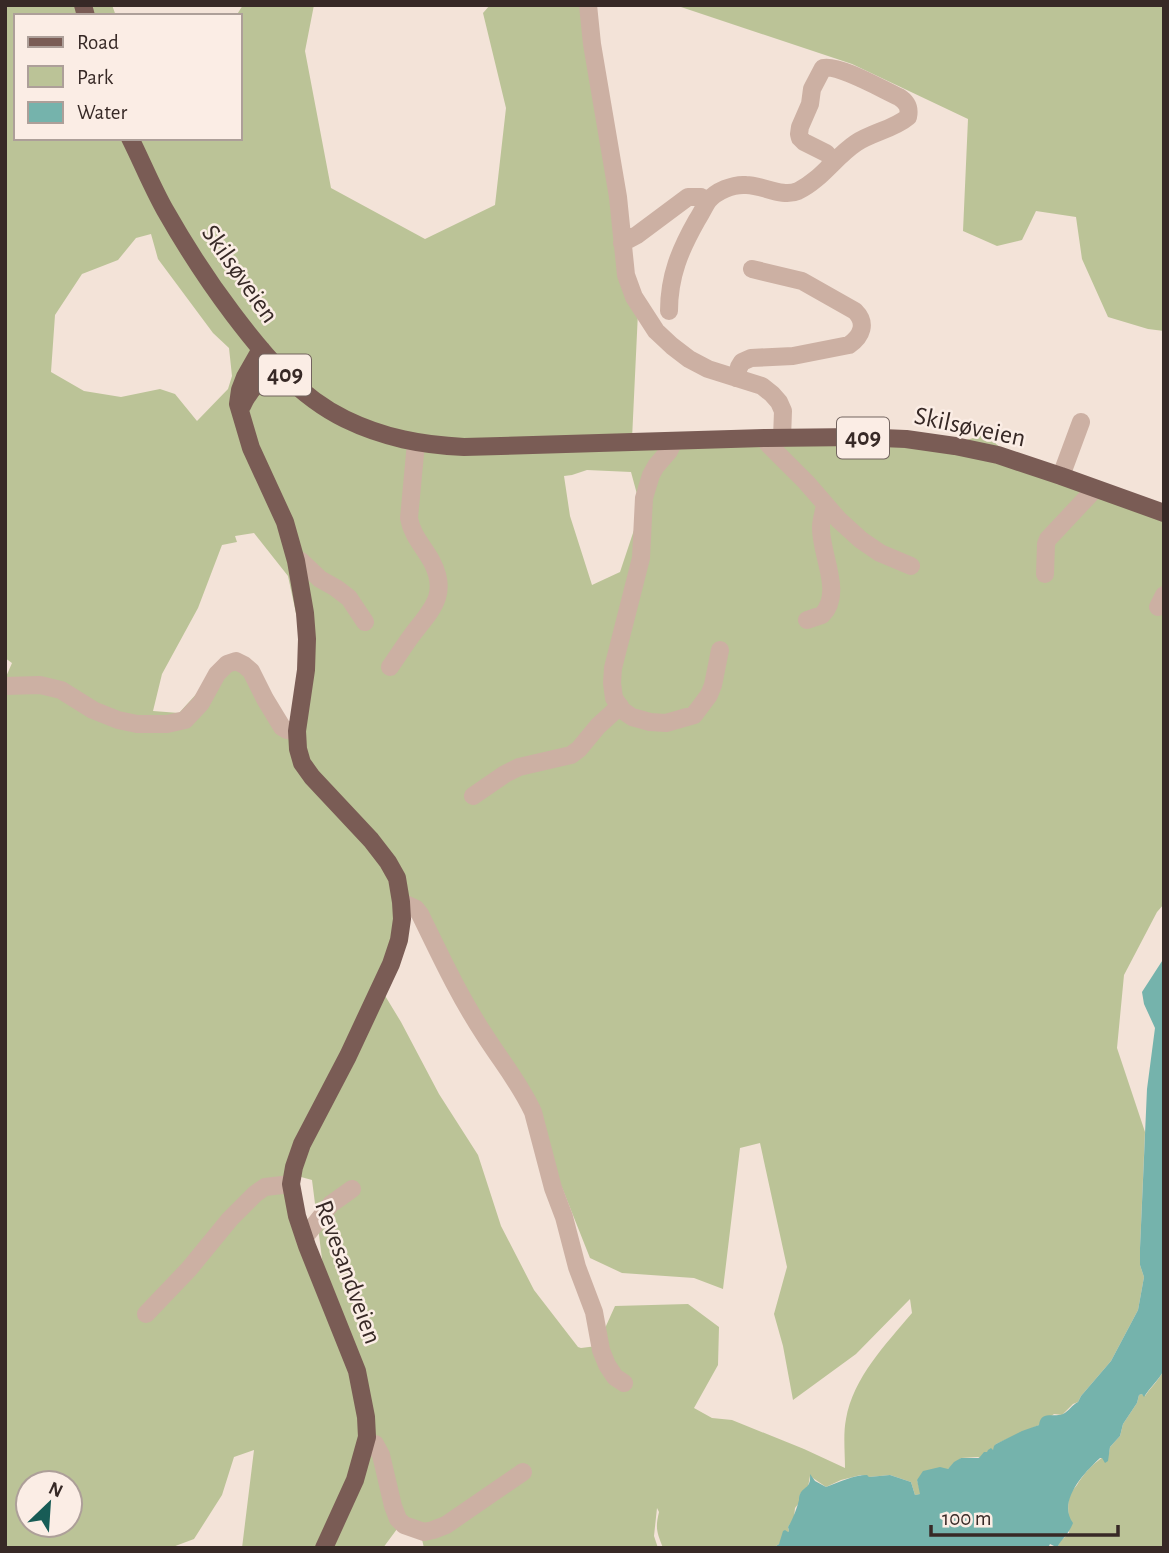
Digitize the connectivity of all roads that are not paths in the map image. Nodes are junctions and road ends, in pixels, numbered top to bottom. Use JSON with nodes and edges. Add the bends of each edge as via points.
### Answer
{"nodes":[{"id":1,"x":588,"y":5,"type":"edge"},
{"id":2,"x":131,"y":140,"type":"edge"},
{"id":3,"x":834,"y":162,"type":"junction"},
{"id":4,"x":708,"y":201,"type":"junction"},
{"id":5,"x":622,"y":243,"type":"junction"},
{"id":6,"x":752,"y":269,"type":"dead end"},
{"id":7,"x":669,"y":311,"type":"dead end"},
{"id":8,"x":261,"y":349,"type":"junction"},
{"id":9,"x":279,"y":370,"type":"junction"},
{"id":10,"x":736,"y":378,"type":"junction"},
{"id":11,"x":239,"y":412,"type":"junction"},
{"id":12,"x":1082,"y":422,"type":"dead end"},
{"id":13,"x":774,"y":438,"type":"junction"},
{"id":14,"x":674,"y":441,"type":"junction"},
{"id":15,"x":416,"y":443,"type":"junction"},
{"id":16,"x":1061,"y":476,"type":"junction"},
{"id":17,"x":1095,"y":489,"type":"junction"},
{"id":18,"x":825,"y":505,"type":"junction"},
{"id":19,"x":1164,"y":513,"type":"edge"},
{"id":20,"x":296,"y":561,"type":"junction"},
{"id":21,"x":911,"y":566,"type":"dead end"},
{"id":22,"x":1045,"y":574,"type":"dead end"},
{"id":23,"x":807,"y":620,"type":"dead end"},
{"id":24,"x":365,"y":622,"type":"dead end"},
{"id":25,"x":720,"y":650,"type":"dead end"},
{"id":26,"x":390,"y":667,"type":"dead end"},
{"id":27,"x":5,"y":686,"type":"edge"},
{"id":28,"x":620,"y":706,"type":"junction"},
{"id":29,"x":297,"y":731,"type":"junction"},
{"id":30,"x":473,"y":796,"type":"dead end"},
{"id":31,"x":401,"y":902,"type":"junction"},
{"id":32,"x":291,"y":1184,"type":"junction"},
{"id":33,"x":352,"y":1189,"type":"dead end"},
{"id":34,"x":304,"y":1238,"type":"junction"},
{"id":35,"x":146,"y":1314,"type":"dead end"},
{"id":36,"x":624,"y":1383,"type":"dead end"},
{"id":37,"x":366,"y":1443,"type":"junction"},
{"id":38,"x":523,"y":1472,"type":"dead end"},
{"id":39,"x":324,"y":1548,"type":"edge"}],
"edges":[{"from":1,"to":5,"type":"street"},
{"from":2,"to":8,"type":"main road","name":"Skilsøveien","number":"409","via":[[189,250]]},
{"from":3,"to":3,"type":"street","via":[[799,134],[812,89],[828,67],[905,101],[909,112],[900,124],[871,134]]},
{"from":3,"to":4,"type":"street","via":[[798,191],[737,185]]},
{"from":4,"to":5,"type":"street","via":[[688,197]]},
{"from":4,"to":7,"type":"street","via":[[676,266]]},
{"from":5,"to":10,"type":"street","via":[[634,297],[656,331],[689,359]]},
{"from":6,"to":10,"type":"street","via":[[802,281],[855,311],[863,324],[849,345],[793,356],[751,358],[742,362]]},
{"from":8,"to":9,"type":"main road","name":"Skilsøveien","number":"409"},
{"from":8,"to":11,"type":"main road","name":"Revesandveien","via":[[240,390]]},
{"from":9,"to":11,"type":"main road","via":[[258,381]]},
{"from":9,"to":15,"type":"main road","name":"Skilsøveien","number":"409","via":[[346,419]]},
{"from":10,"to":13,"type":"street","via":[[762,387],[779,402],[783,411]]},
{"from":11,"to":20,"type":"main road","name":"Revesandveien","via":[[285,522]]},
{"from":12,"to":16,"type":"street"},
{"from":13,"to":14,"type":"main road","name":"Skilsøveien","number":"409"},
{"from":13,"to":16,"type":"main road","name":"Skilsøveien","number":"409","via":[[906,439],[998,455]]},
{"from":13,"to":18,"type":"street","via":[[768,444]]},
{"from":14,"to":15,"type":"main road","name":"Skilsøveien","number":"409","via":[[464,447]]},
{"from":14,"to":28,"type":"street","via":[[651,475],[645,498],[641,558],[611,683]]},
{"from":15,"to":26,"type":"street","via":[[411,528],[436,570],[439,594]]},
{"from":16,"to":17,"type":"main road","name":"Skilsøveien","number":"409"},
{"from":17,"to":19,"type":"main road","name":"Skilsøveien","number":"409"},
{"from":17,"to":22,"type":"street","via":[[1048,539]]},
{"from":18,"to":21,"type":"street","via":[[861,540]]},
{"from":18,"to":23,"type":"street","via":[[821,528],[830,604],[822,615]]},
{"from":20,"to":24,"type":"street","via":[[349,598]]},
{"from":20,"to":29,"type":"main road","name":"Revesandveien","via":[[307,639]]},
{"from":25,"to":28,"type":"street","via":[[709,695],[694,715],[666,723],[650,722],[632,717]]},
{"from":27,"to":29,"type":"street","via":[[40,685],[61,690],[118,720],[167,724],[185,720],[217,674],[236,662],[251,671],[282,727]]},
{"from":28,"to":30,"type":"street","via":[[572,755],[519,767]]},
{"from":29,"to":31,"type":"main road","name":"Revesandveien","via":[[302,762],[388,862],[397,878]]},
{"from":31,"to":32,"type":"main road","name":"Revesandveien","via":[[399,940],[391,964],[302,1144]]},
{"from":31,"to":36,"type":"street","via":[[420,914],[470,1011],[533,1112],[594,1312],[601,1350],[615,1377]]},
{"from":32,"to":34,"type":"main road","name":"Revesandveien"},
{"from":32,"to":35,"type":"street","via":[[255,1194]]},
{"from":33,"to":34,"type":"street","via":[[331,1204]]},
{"from":34,"to":37,"type":"main road","name":"Revesandveien","via":[[357,1371]]},
{"from":37,"to":38,"type":"street","via":[[375,1444],[381,1455],[398,1519],[424,1532],[446,1525]]},
{"from":37,"to":39,"type":"main road","name":"Revesandveien","via":[[355,1480]]}]}
